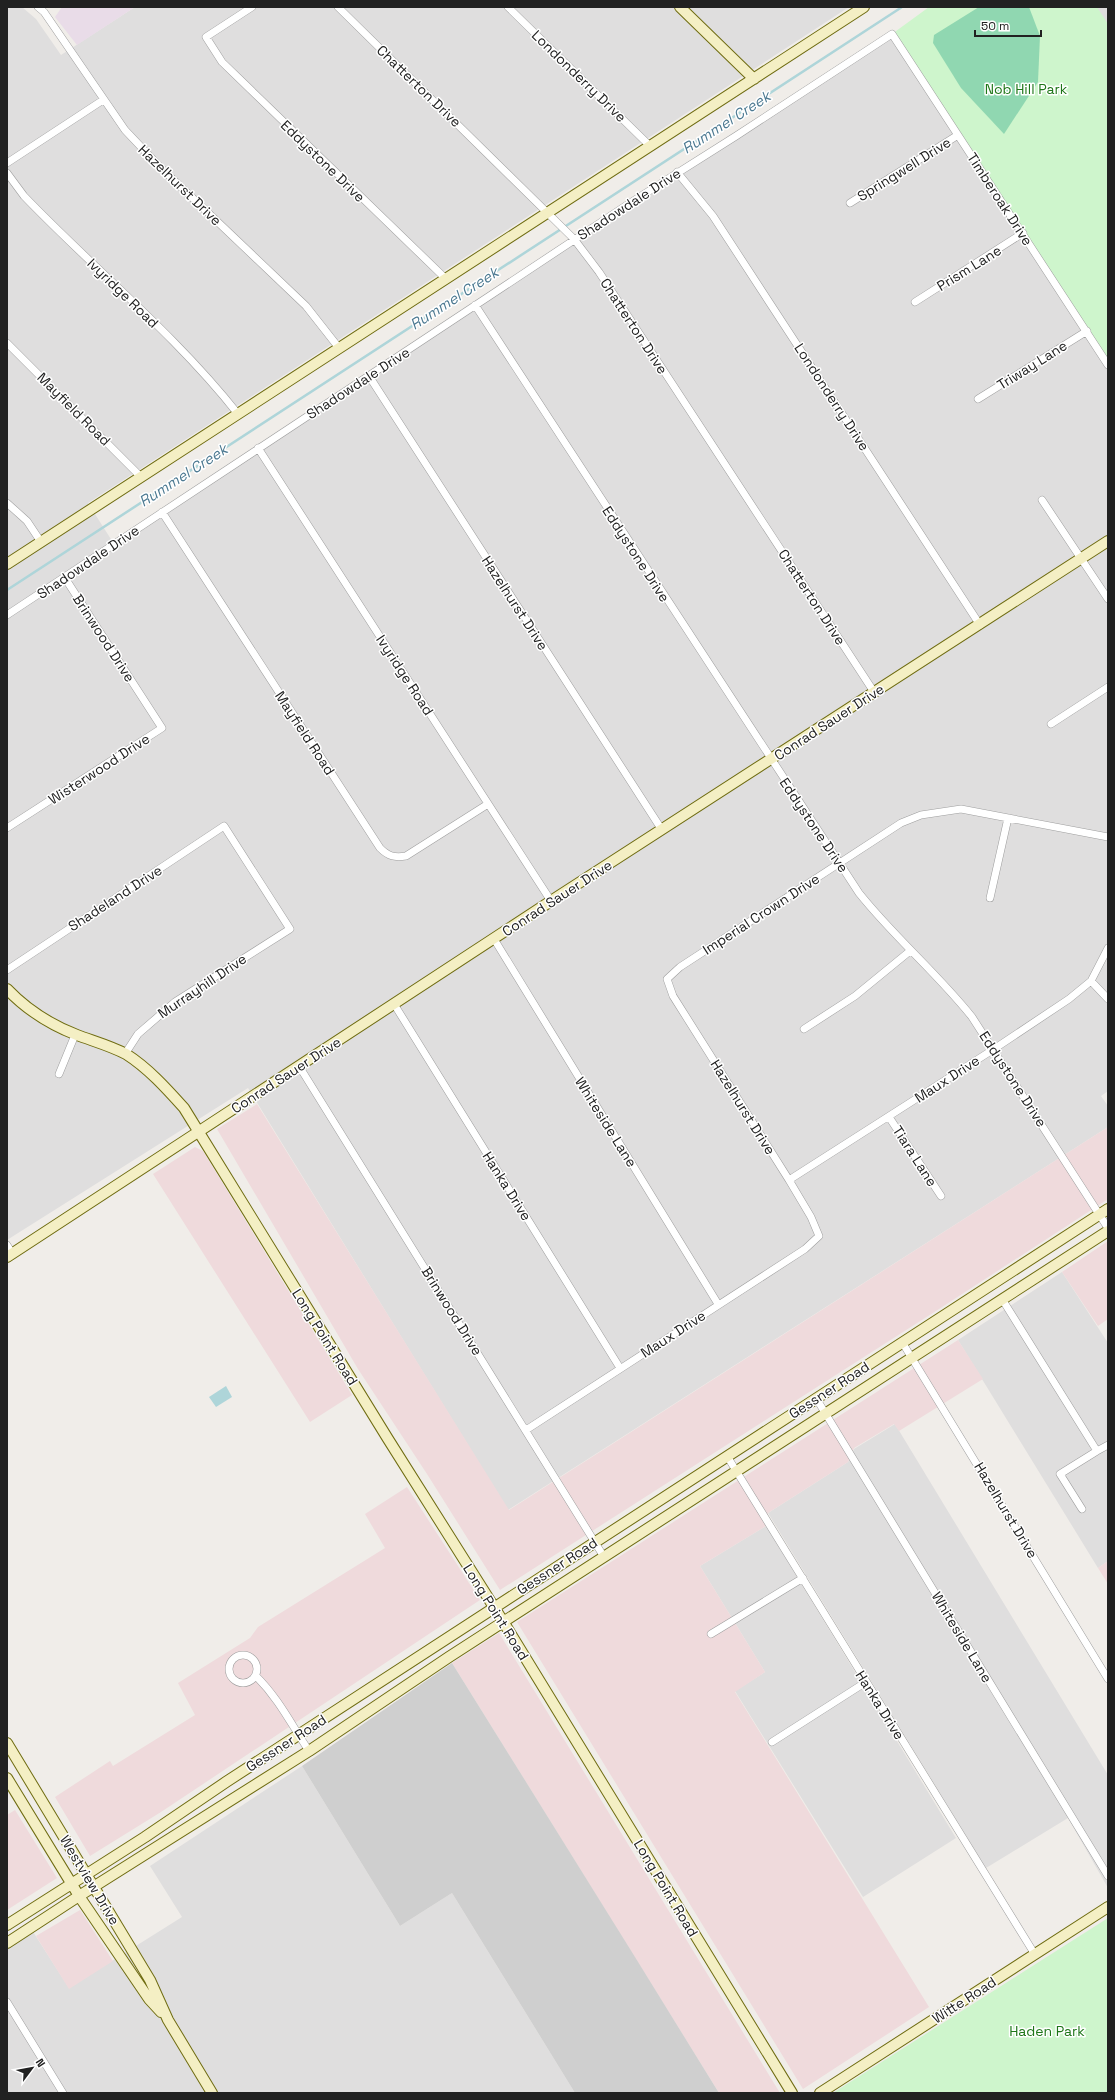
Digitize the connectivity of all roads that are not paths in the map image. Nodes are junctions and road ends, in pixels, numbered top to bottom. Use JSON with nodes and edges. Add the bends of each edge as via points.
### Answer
{"nodes":[{"id":1,"x":38,"y":7,"type":"edge"},
{"id":2,"x":252,"y":7,"type":"edge"},
{"id":3,"x":338,"y":7,"type":"edge"},
{"id":4,"x":508,"y":7,"type":"edge"},
{"id":5,"x":680,"y":7,"type":"edge"},
{"id":6,"x":861,"y":8,"type":"edge"},
{"id":7,"x":46,"y":10,"type":"edge"},
{"id":8,"x":892,"y":34,"type":"joint"},
{"id":9,"x":754,"y":79,"type":"junction"},
{"id":10,"x":103,"y":100,"type":"junction"},
{"id":11,"x":958,"y":135,"type":"junction"},
{"id":12,"x":650,"y":146,"type":"junction"},
{"id":13,"x":7,"y":164,"type":"edge"},
{"id":14,"x":677,"y":172,"type":"junction"},
{"id":15,"x":7,"y":173,"type":"edge"},
{"id":16,"x":850,"y":203,"type":"dead end"},
{"id":17,"x":547,"y":212,"type":"junction"},
{"id":18,"x":1023,"y":233,"type":"junction"},
{"id":19,"x":574,"y":239,"type":"junction"},
{"id":20,"x":446,"y":279,"type":"junction"},
{"id":21,"x":915,"y":302,"type":"dead end"},
{"id":22,"x":474,"y":305,"type":"junction"},
{"id":23,"x":1086,"y":331,"type":"junction"},
{"id":24,"x":7,"y":343,"type":"edge"},
{"id":25,"x":339,"y":348,"type":"junction"},
{"id":26,"x":1108,"y":364,"type":"edge"},
{"id":27,"x":369,"y":376,"type":"junction"},
{"id":28,"x":978,"y":399,"type":"dead end"},
{"id":29,"x":238,"y":414,"type":"junction"},
{"id":30,"x":258,"y":448,"type":"junction"},
{"id":31,"x":141,"y":476,"type":"junction"},
{"id":32,"x":1042,"y":500,"type":"dead end"},
{"id":33,"x":7,"y":504,"type":"edge"},
{"id":34,"x":162,"y":512,"type":"junction"},
{"id":35,"x":1108,"y":541,"type":"edge"},
{"id":36,"x":41,"y":542,"type":"junction"},
{"id":37,"x":1082,"y":558,"type":"junction"},
{"id":38,"x":7,"y":564,"type":"edge"},
{"id":39,"x":65,"y":578,"type":"junction"},
{"id":40,"x":1108,"y":599,"type":"edge"},
{"id":41,"x":7,"y":615,"type":"edge"},
{"id":42,"x":980,"y":625,"type":"junction"},
{"id":43,"x":1108,"y":687,"type":"edge"},
{"id":44,"x":874,"y":692,"type":"junction"},
{"id":45,"x":144,"y":699,"type":"joint"},
{"id":46,"x":1051,"y":724,"type":"dead end"},
{"id":47,"x":770,"y":760,"type":"junction"},
{"id":48,"x":488,"y":804,"type":"junction"},
{"id":49,"x":1008,"y":818,"type":"junction"},
{"id":50,"x":224,"y":826,"type":"joint"},
{"id":51,"x":7,"y":828,"type":"edge"},
{"id":52,"x":662,"y":830,"type":"junction"},
{"id":53,"x":1108,"y":837,"type":"edge"},
{"id":54,"x":839,"y":864,"type":"junction"},
{"id":55,"x":990,"y":898,"type":"dead end"},
{"id":56,"x":551,"y":901,"type":"junction"},
{"id":57,"x":494,"y":939,"type":"junction"},
{"id":58,"x":1108,"y":948,"type":"edge"},
{"id":59,"x":910,"y":951,"type":"junction"},
{"id":60,"x":7,"y":970,"type":"edge"},
{"id":61,"x":667,"y":979,"type":"joint"},
{"id":62,"x":1091,"y":981,"type":"junction"},
{"id":63,"x":7,"y":988,"type":"edge"},
{"id":64,"x":1108,"y":999,"type":"edge"},
{"id":65,"x":394,"y":1004,"type":"junction"},
{"id":66,"x":804,"y":1029,"type":"dead end"},
{"id":67,"x":75,"y":1035,"type":"junction"},
{"id":68,"x":994,"y":1049,"type":"junction"},
{"id":69,"x":125,"y":1054,"type":"junction"},
{"id":70,"x":299,"y":1066,"type":"junction"},
{"id":71,"x":58,"y":1074,"type":"dead end"},
{"id":72,"x":890,"y":1116,"type":"junction"},
{"id":73,"x":199,"y":1132,"type":"junction"},
{"id":74,"x":789,"y":1180,"type":"junction"},
{"id":75,"x":941,"y":1196,"type":"dead end"},
{"id":76,"x":1108,"y":1209,"type":"edge"},
{"id":77,"x":1099,"y":1214,"type":"junction"},
{"id":78,"x":1108,"y":1229,"type":"edge"},
{"id":79,"x":819,"y":1236,"type":"joint"},
{"id":80,"x":9,"y":1252,"type":"edge"},
{"id":81,"x":1002,"y":1299,"type":"junction"},
{"id":82,"x":718,"y":1304,"type":"junction"},
{"id":83,"x":902,"y":1342,"type":"junction"},
{"id":84,"x":912,"y":1358,"type":"junction"},
{"id":85,"x":620,"y":1368,"type":"junction"},
{"id":86,"x":816,"y":1398,"type":"junction"},
{"id":87,"x":825,"y":1413,"type":"junction"},
{"id":88,"x":526,"y":1430,"type":"junction"},
{"id":89,"x":1108,"y":1445,"type":"edge"},
{"id":90,"x":1097,"y":1452,"type":"junction"},
{"id":91,"x":727,"y":1456,"type":"junction"},
{"id":92,"x":738,"y":1472,"type":"junction"},
{"id":93,"x":1082,"y":1509,"type":"dead end"},
{"id":94,"x":595,"y":1542,"type":"junction"},
{"id":95,"x":604,"y":1557,"type":"junction"},
{"id":96,"x":802,"y":1578,"type":"junction"},
{"id":97,"x":494,"y":1608,"type":"junction"},
{"id":98,"x":504,"y":1623,"type":"junction"},
{"id":99,"x":711,"y":1634,"type":"dead end"},
{"id":100,"x":256,"y":1676,"type":"junction"},
{"id":101,"x":1108,"y":1679,"type":"edge"},
{"id":102,"x":866,"y":1682,"type":"junction"},
{"id":103,"x":298,"y":1735,"type":"junction"},
{"id":104,"x":772,"y":1742,"type":"dead end"},
{"id":105,"x":7,"y":1743,"type":"edge"},
{"id":106,"x":309,"y":1751,"type":"junction"},
{"id":107,"x":7,"y":1778,"type":"edge"},
{"id":108,"x":204,"y":1797,"type":"junction"},
{"id":109,"x":214,"y":1812,"type":"junction"},
{"id":110,"x":115,"y":1856,"type":"junction"},
{"id":111,"x":123,"y":1869,"type":"junction"},
{"id":112,"x":87,"y":1874,"type":"junction"},
{"id":113,"x":1108,"y":1876,"type":"edge"},
{"id":114,"x":71,"y":1884,"type":"junction"},
{"id":115,"x":95,"y":1886,"type":"junction"},
{"id":116,"x":79,"y":1896,"type":"junction"},
{"id":117,"x":1108,"y":1907,"type":"edge"},
{"id":118,"x":7,"y":1925,"type":"edge"},
{"id":119,"x":7,"y":1943,"type":"edge"},
{"id":120,"x":1034,"y":1953,"type":"junction"},
{"id":121,"x":7,"y":2002,"type":"edge"},
{"id":122,"x":168,"y":2020,"type":"junction"},
{"id":123,"x":63,"y":2093,"type":"edge"},
{"id":124,"x":212,"y":2093,"type":"edge"},
{"id":125,"x":792,"y":2093,"type":"edge"},
{"id":126,"x":820,"y":2093,"type":"edge"}],
"edges":[{"from":1,"to":7,"type":"street","name":"Hazelhurst Drive"},
{"from":2,"to":20,"type":"street","name":"Eddystone Drive","via":[[206,38],[222,62]]},
{"from":3,"to":17,"type":"street","name":"Chatterton Drive"},
{"from":4,"to":12,"type":"street","name":"Londonderry Drive"},
{"from":5,"to":9,"type":"main road"},
{"from":6,"to":9,"type":"main road"},
{"from":7,"to":10,"type":"street","name":"Hazelhurst Drive"},
{"from":8,"to":11,"type":"street","name":"Timberoak Drive"},
{"from":8,"to":14,"type":"street","name":"Shadowdale Drive"},
{"from":9,"to":12,"type":"main road"},
{"from":10,"to":13,"type":"street"},
{"from":10,"to":25,"type":"street","name":"Hazelhurst Drive","via":[[144,151],[306,306]]},
{"from":11,"to":16,"type":"street","name":"Springwell Drive"},
{"from":11,"to":18,"type":"street","name":"Timberoak Drive"},
{"from":12,"to":17,"type":"main road"},
{"from":14,"to":19,"type":"street","name":"Shadowdale Drive"},
{"from":14,"to":42,"type":"street","name":"Londonderry Drive","via":[[713,216]]},
{"from":15,"to":29,"type":"street","name":"Ivyridge Road","via":[[33,205],[185,353]]},
{"from":17,"to":19,"type":"street","name":"Chatterton Drive"},
{"from":17,"to":20,"type":"main road"},
{"from":18,"to":21,"type":"street","name":"Prism Lane"},
{"from":18,"to":23,"type":"street","name":"Timberoak Drive"},
{"from":19,"to":22,"type":"street","name":"Shadowdale Drive"},
{"from":19,"to":44,"type":"street","name":"Chatterton Drive","via":[[599,272]]},
{"from":20,"to":25,"type":"main road"},
{"from":22,"to":27,"type":"street","name":"Shadowdale Drive"},
{"from":22,"to":47,"type":"street","name":"Eddystone Drive"},
{"from":23,"to":26,"type":"street","name":"Timberoak Drive"},
{"from":23,"to":28,"type":"street","name":"Triway Lane"},
{"from":24,"to":31,"type":"street","name":"Mayfield Road"},
{"from":25,"to":29,"type":"main road"},
{"from":27,"to":30,"type":"street","name":"Shadowdale Drive"},
{"from":27,"to":52,"type":"street","name":"Hazelhurst Drive"},
{"from":29,"to":31,"type":"main road"},
{"from":30,"to":34,"type":"street","name":"Shadowdale Drive"},
{"from":30,"to":48,"type":"street","name":"Ivyridge Road"},
{"from":31,"to":36,"type":"main road"},
{"from":32,"to":37,"type":"street"},
{"from":33,"to":36,"type":"street","via":[[27,521]]},
{"from":34,"to":39,"type":"street","name":"Shadowdale Drive"},
{"from":34,"to":48,"type":"street","name":"Mayfield Road","via":[[380,848],[387,855],[406,856]]},
{"from":35,"to":37,"type":"main road","name":"Conrad Sauer Drive"},
{"from":36,"to":38,"type":"main road"},
{"from":37,"to":40,"type":"street"},
{"from":37,"to":42,"type":"main road","name":"Conrad Sauer Drive"},
{"from":39,"to":41,"type":"street","name":"Shadowdale Drive"},
{"from":39,"to":45,"type":"street","name":"Brinwood Drive"},
{"from":42,"to":44,"type":"main road","name":"Conrad Sauer Drive"},
{"from":43,"to":46,"type":"street"},
{"from":44,"to":47,"type":"main road","name":"Conrad Sauer Drive"},
{"from":45,"to":51,"type":"street","name":"Wisterwood Drive","via":[[162,728]]},
{"from":47,"to":52,"type":"main road","name":"Conrad Sauer Drive"},
{"from":47,"to":54,"type":"street","name":"Eddystone Drive"},
{"from":48,"to":56,"type":"street","name":"Ivyridge Road"},
{"from":49,"to":53,"type":"street","name":"Imperial Crown Drive"},
{"from":49,"to":54,"type":"street","name":"Imperial Crown Drive","via":[[961,809],[920,815],[901,823]]},
{"from":49,"to":55,"type":"street"},
{"from":50,"to":60,"type":"street","name":"Shadeland Drive"},
{"from":50,"to":69,"type":"street","name":"Murrayhill Drive","via":[[290,929],[175,1002],[138,1034]]},
{"from":52,"to":56,"type":"main road","name":"Conrad Sauer Drive"},
{"from":54,"to":59,"type":"street","name":"Eddystone Drive","via":[[879,919]]},
{"from":54,"to":61,"type":"street","name":"Imperial Crown Drive","via":[[680,967]]},
{"from":56,"to":57,"type":"main road","name":"Conrad Sauer Drive"},
{"from":57,"to":65,"type":"main road","name":"Conrad Sauer Drive"},
{"from":57,"to":82,"type":"street","name":"Whiteside Lane"},
{"from":58,"to":62,"type":"street","name":"Maux Drive"},
{"from":59,"to":66,"type":"street","via":[[855,996]]},
{"from":59,"to":68,"type":"street","name":"Eddystone Drive","via":[[955,995]]},
{"from":61,"to":74,"type":"street","name":"Hazelhurst Drive","via":[[673,996]]},
{"from":62,"to":64,"type":"street"},
{"from":62,"to":68,"type":"street","name":"Maux Drive"},
{"from":63,"to":67,"type":"main road","name":"Long Point Road","via":[[18,1000],[44,1019]]},
{"from":65,"to":70,"type":"main road","name":"Conrad Sauer Drive"},
{"from":65,"to":85,"type":"street","name":"Hanka Drive"},
{"from":67,"to":69,"type":"main road","name":"Long Point Road"},
{"from":67,"to":71,"type":"street"},
{"from":68,"to":72,"type":"street","name":"Maux Drive"},
{"from":68,"to":77,"type":"street","name":"Eddystone Drive"},
{"from":69,"to":73,"type":"main road","name":"Long Point Road","via":[[165,1087],[184,1108]]},
{"from":70,"to":73,"type":"main road","name":"Conrad Sauer Drive"},
{"from":70,"to":88,"type":"street","name":"Brinwood Drive"},
{"from":72,"to":74,"type":"street","name":"Maux Drive"},
{"from":72,"to":75,"type":"street","name":"Tiara Lane"},
{"from":73,"to":80,"type":"main road","name":"Conrad Sauer Drive"},
{"from":73,"to":97,"type":"main road","name":"Long Point Road"},
{"from":74,"to":79,"type":"street","name":"Hazelhurst Drive","via":[[811,1216]]},
{"from":76,"to":77,"type":"main road","name":"Gessner Road"},
{"from":77,"to":78,"type":"street","name":"Eddystone Drive"},
{"from":77,"to":83,"type":"main road","name":"Gessner Road"},
{"from":78,"to":81,"type":"main road","name":"Gessner Road"},
{"from":79,"to":82,"type":"street","name":"Maux Drive","via":[[804,1249]]},
{"from":81,"to":84,"type":"main road","name":"Gessner Road"},
{"from":81,"to":90,"type":"street"},
{"from":82,"to":85,"type":"street","name":"Maux Drive"},
{"from":83,"to":84,"type":"street","name":"Hazelhurst Drive"},
{"from":83,"to":86,"type":"main road","name":"Gessner Road"},
{"from":84,"to":87,"type":"main road","name":"Gessner Road"},
{"from":84,"to":101,"type":"street","name":"Hazelhurst Drive"},
{"from":85,"to":88,"type":"street","name":"Maux Drive"},
{"from":86,"to":87,"type":"street","name":"Whiteside Lane"},
{"from":86,"to":91,"type":"main road","name":"Gessner Road"},
{"from":87,"to":92,"type":"main road","name":"Gessner Road"},
{"from":87,"to":113,"type":"street","name":"Whiteside Lane"},
{"from":88,"to":94,"type":"street","name":"Brinwood Drive"},
{"from":89,"to":90,"type":"street"},
{"from":90,"to":93,"type":"street","via":[[1060,1474]]},
{"from":91,"to":92,"type":"street","name":"Hanka Drive"},
{"from":91,"to":94,"type":"main road","name":"Gessner Road"},
{"from":92,"to":95,"type":"main road","name":"Gessner Road"},
{"from":92,"to":96,"type":"street","name":"Hanka Drive"},
{"from":94,"to":95,"type":"street","name":"Brinwood Drive"},
{"from":94,"to":97,"type":"main road","name":"Gessner Road"},
{"from":95,"to":98,"type":"main road","name":"Gessner Road"},
{"from":96,"to":99,"type":"street"},
{"from":96,"to":102,"type":"street","name":"Hanka Drive"},
{"from":97,"to":98,"type":"main road","name":"Long Point Road"},
{"from":97,"to":103,"type":"main road","name":"Gessner Road"},
{"from":98,"to":106,"type":"main road","name":"Gessner Road"},
{"from":98,"to":125,"type":"main road","name":"Long Point Road"},
{"from":100,"to":100,"type":"street","via":[[255,1660],[247,1655],[238,1655],[229,1664],[230,1676],[240,1683],[246,1683]]},
{"from":100,"to":103,"type":"street","via":[[277,1698]]},
{"from":102,"to":104,"type":"street"},
{"from":102,"to":120,"type":"street","name":"Hanka Drive"},
{"from":103,"to":106,"type":"street"},
{"from":103,"to":108,"type":"main road","name":"Gessner Road"},
{"from":105,"to":112,"type":"main road","name":"Westview Drive"},
{"from":106,"to":109,"type":"main road","name":"Gessner Road"},
{"from":107,"to":114,"type":"main road","name":"Westview Drive"},
{"from":108,"to":109,"type":"main road"},
{"from":108,"to":110,"type":"main road","name":"Gessner Road"},
{"from":109,"to":111,"type":"main road","name":"Gessner Road"},
{"from":110,"to":111,"type":"main road"},
{"from":110,"to":112,"type":"main road","name":"Gessner Road"},
{"from":111,"to":115,"type":"main road","name":"Gessner Road"},
{"from":112,"to":114,"type":"main road","name":"Gessner Road"},
{"from":112,"to":115,"type":"main road","name":"Westview Drive"},
{"from":114,"to":116,"type":"main road","name":"Westview Drive"},
{"from":114,"to":118,"type":"main road","name":"Gessner Road"},
{"from":115,"to":116,"type":"main road","name":"Gessner Road"},
{"from":115,"to":122,"type":"main road","name":"Westview Drive","via":[[150,1980]]},
{"from":116,"to":119,"type":"main road","name":"Gessner Road"},
{"from":116,"to":122,"type":"main road","name":"Westview Drive","via":[[149,1999]]},
{"from":117,"to":120,"type":"main road","name":"Witte Road"},
{"from":120,"to":126,"type":"main road","name":"Witte Road"},
{"from":121,"to":123,"type":"street"},
{"from":122,"to":124,"type":"main road","name":"Westview Drive"}]}
